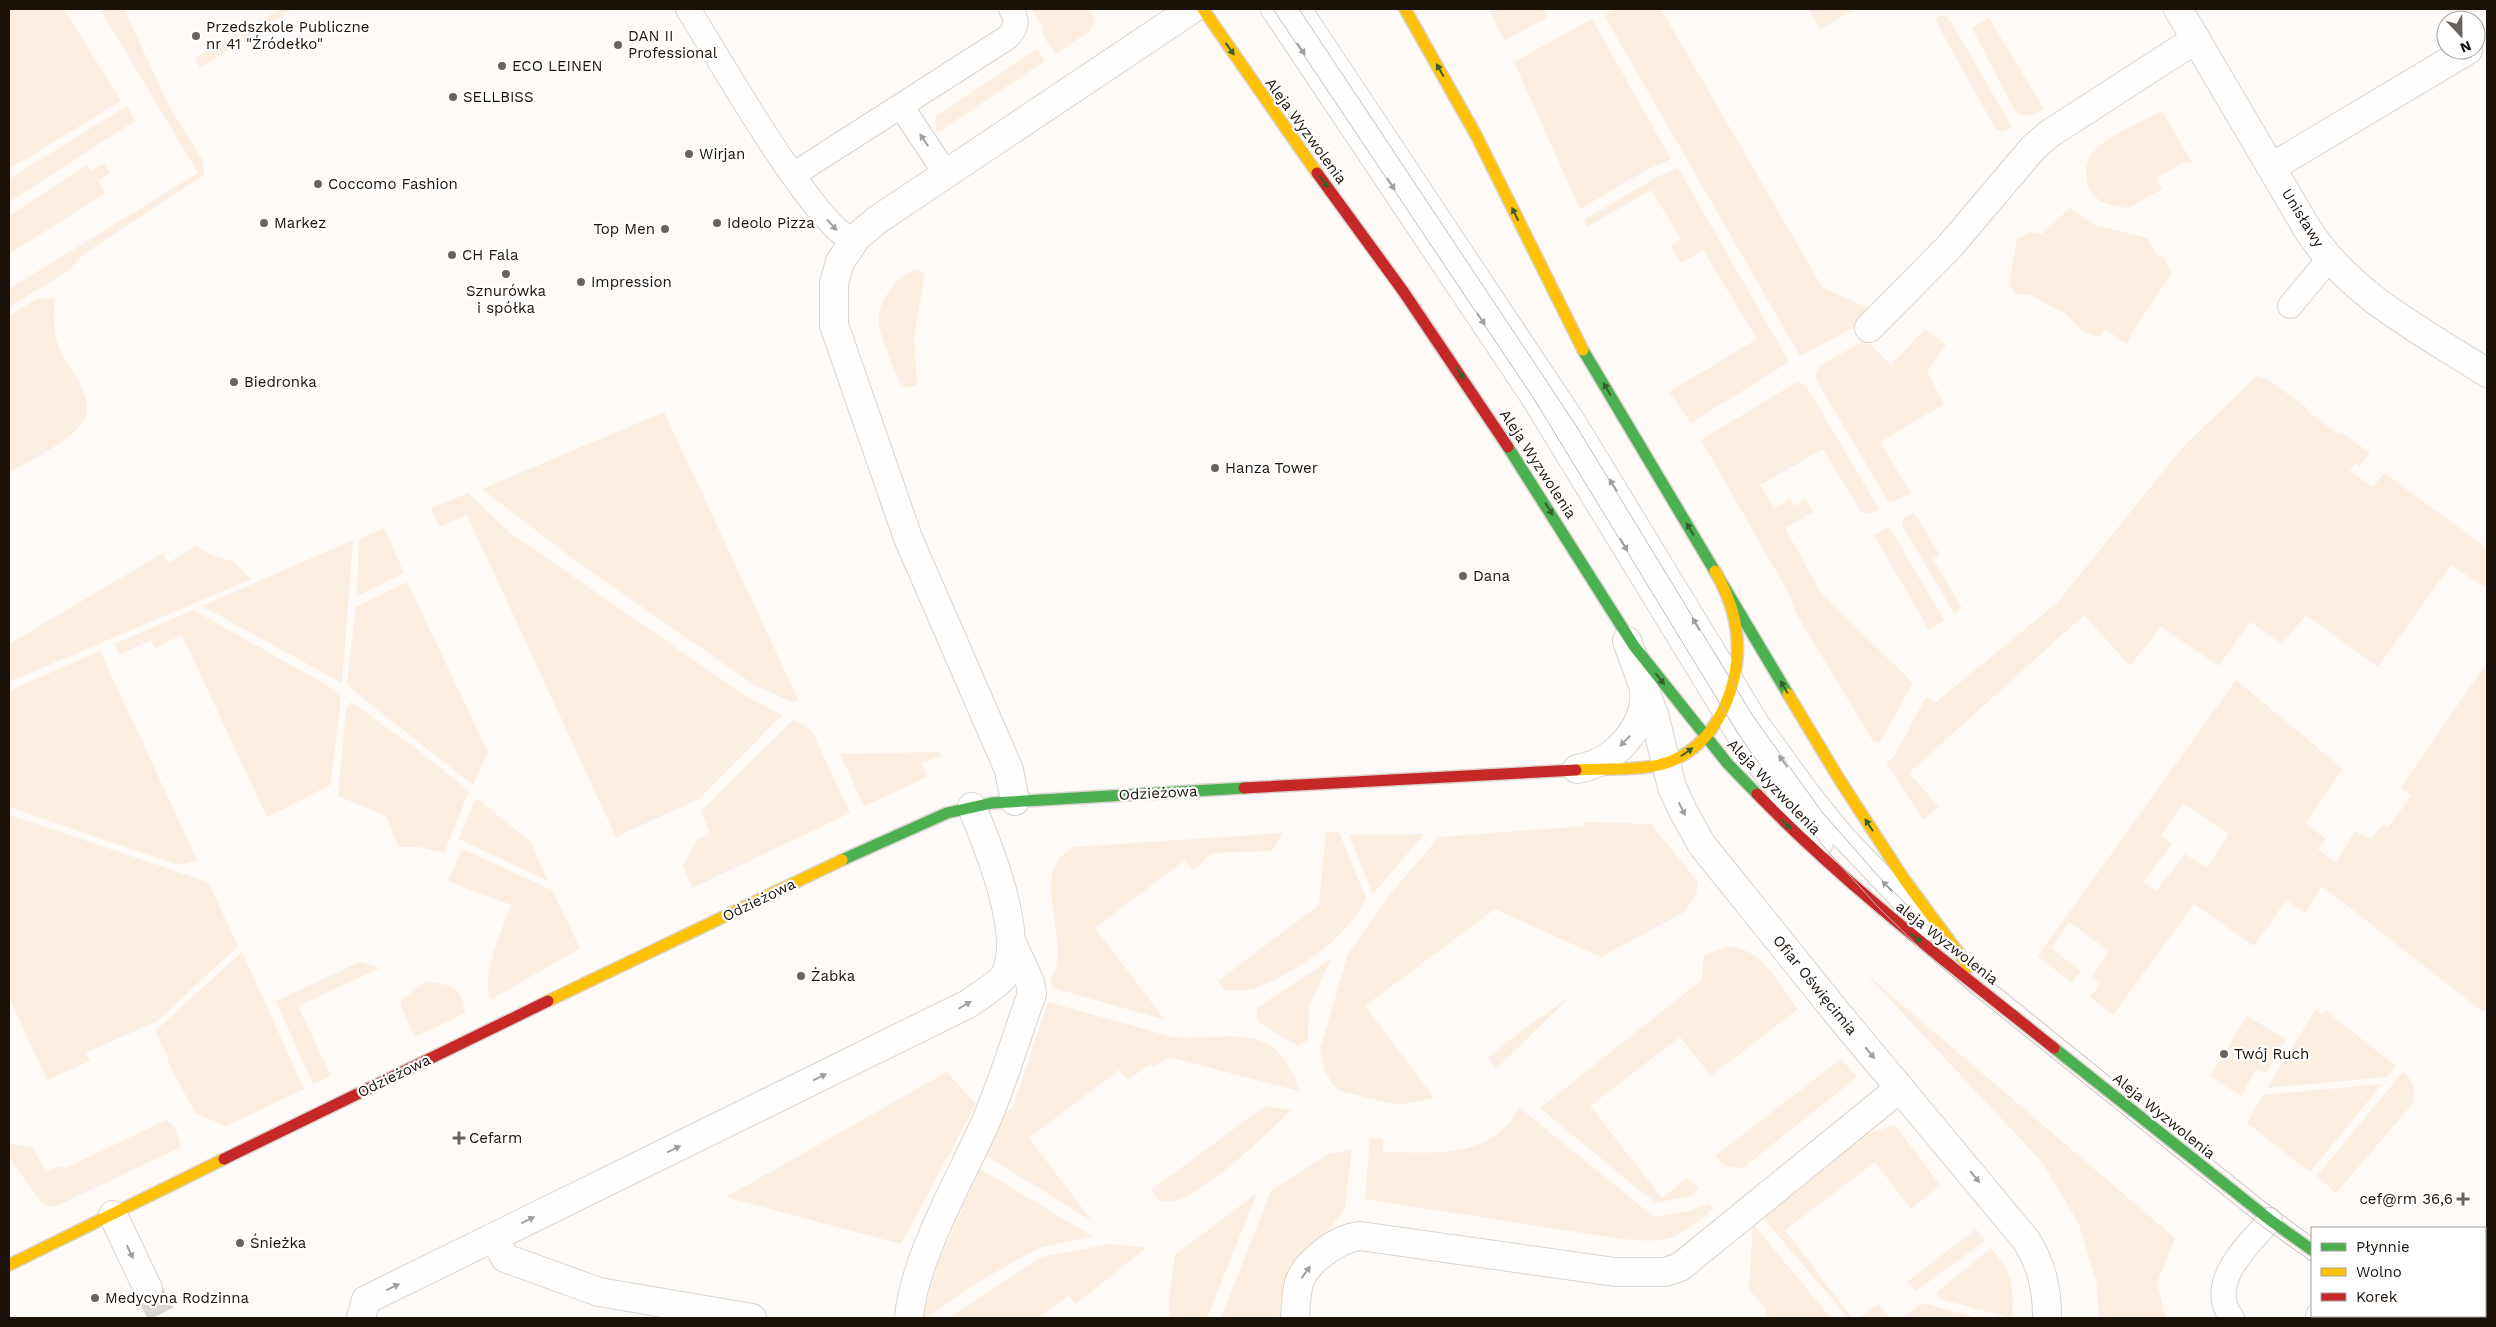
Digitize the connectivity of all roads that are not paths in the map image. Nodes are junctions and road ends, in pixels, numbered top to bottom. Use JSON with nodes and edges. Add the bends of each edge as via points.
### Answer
{"nodes":[{"id":1,"x":688,"y":9,"type":"edge"},
{"id":2,"x":1011,"y":9,"type":"edge"},
{"id":3,"x":1192,"y":9,"type":"edge"},
{"id":4,"x":1203,"y":9,"type":"edge"},
{"id":5,"x":1273,"y":9,"type":"edge"},
{"id":6,"x":1299,"y":9,"type":"edge"},
{"id":7,"x":1405,"y":9,"type":"edge"},
{"id":8,"x":2178,"y":9,"type":"edge"},
{"id":9,"x":2196,"y":39,"type":"junction"},
{"id":10,"x":2451,"y":60,"type":"edge"},
{"id":11,"x":901,"y":106,"type":"junction"},
{"id":12,"x":2272,"y":167,"type":"junction"},
{"id":13,"x":946,"y":174,"type":"junction"},
{"id":14,"x":793,"y":175,"type":"junction"},
{"id":15,"x":854,"y":241,"type":"junction"},
{"id":16,"x":2329,"y":259,"type":"junction"},
{"id":17,"x":2290,"y":306,"type":"dead end"},
{"id":18,"x":1869,"y":328,"type":"dead end"},
{"id":19,"x":2487,"y":373,"type":"edge"},
{"id":20,"x":1715,"y":571,"type":"junction"},
{"id":21,"x":1620,"y":626,"type":"junction"},
{"id":22,"x":1642,"y":680,"type":"junction"},
{"id":23,"x":1732,"y":684,"type":"junction"},
{"id":24,"x":1723,"y":710,"type":"junction"},
{"id":25,"x":1705,"y":737,"type":"junction"},
{"id":26,"x":1666,"y":763,"type":"junction"},
{"id":27,"x":1572,"y":770,"type":"junction"},
{"id":28,"x":1015,"y":801,"type":"junction"},
{"id":29,"x":972,"y":807,"type":"junction"},
{"id":30,"x":1878,"y":907,"type":"junction"},
{"id":31,"x":1925,"y":910,"type":"joint"},
{"id":32,"x":1012,"y":943,"type":"junction"},
{"id":33,"x":1960,"y":956,"type":"junction"},
{"id":34,"x":1999,"y":1003,"type":"junction"},
{"id":35,"x":1900,"y":1088,"type":"junction"},
{"id":36,"x":113,"y":1215,"type":"junction"},
{"id":37,"x":2270,"y":1220,"type":"junction"},
{"id":38,"x":494,"y":1237,"type":"junction"},
{"id":39,"x":2311,"y":1249,"type":"edge"},
{"id":40,"x":9,"y":1265,"type":"edge"},
{"id":41,"x":148,"y":1289,"type":"tunnel mouth"},
{"id":42,"x":361,"y":1318,"type":"edge"},
{"id":43,"x":752,"y":1318,"type":"edge"},
{"id":44,"x":909,"y":1318,"type":"edge"},
{"id":45,"x":1295,"y":1318,"type":"edge"},
{"id":46,"x":2048,"y":1318,"type":"edge"},
{"id":47,"x":2232,"y":1318,"type":"edge"}],
"edges":[{"from":1,"to":14,"type":"lane"},
{"from":2,"to":11,"type":"lane","via":[[1016,17],[1016,28],[1008,37]]},
{"from":3,"to":13,"type":"street"},
{"from":4,"to":21,"type":"street","name":"Aleja Wyzwolenia","one_way":true,"via":[[1279,121],[1472,390],[1534,484]]},
{"from":5,"to":24,"type":"lane","one_way":true,"via":[[1534,399]]},
{"from":23,"to":6,"type":"lane","one_way":true,"via":[[1546,379]]},
{"from":20,"to":7,"type":"street","name":"Aleja Wyzwolenia","one_way":true,"via":[[1572,330],[1476,135]]},
{"from":8,"to":9,"type":"street","name":"Unisławy"},
{"from":9,"to":12,"type":"street","name":"Unisławy"},
{"from":9,"to":18,"type":"street","via":[[2049,134],[2033,148],[1950,246]]},
{"from":10,"to":12,"type":"street"},
{"from":13,"to":11,"type":"lane","one_way":true},
{"from":11,"to":14,"type":"lane"},
{"from":12,"to":16,"type":"street","name":"Unisławy","via":[[2308,230]]},
{"from":13,"to":15,"type":"street","via":[[877,220]]},
{"from":14,"to":15,"type":"lane","one_way":true,"via":[[825,217],[843,236]]},
{"from":15,"to":28,"type":"street","via":[[840,262],[834,283],[834,325],[908,538],[1009,770]]},
{"from":16,"to":17,"type":"lane"},
{"from":16,"to":19,"type":"street","name":"Unisławy","via":[[2373,300]]},
{"from":20,"to":23,"type":"street","name":"aleja Wyzwolenia","via":[[1729,598],[1736,624],[1738,652]]},
{"from":31,"to":20,"type":"street","name":"Aleja Wyzwolenia","one_way":true,"via":[[1836,775]]},
{"from":21,"to":22,"type":"street","name":"Ofiar Oświęcimia"},
{"from":21,"to":25,"type":"street","name":"Aleja Wyzwolenia","one_way":true},
{"from":22,"to":26,"type":"street","name":"Ofiar Oświęcimia"},
{"from":22,"to":27,"type":"street","name":"Odzieżowa","one_way":true,"via":[[1642,716],[1628,739],[1605,759]]},
{"from":23,"to":24,"type":"street","name":"aleja Wyzwolenia"},
{"from":33,"to":23,"type":"lane","one_way":true,"via":[[1917,916],[1843,837],[1783,761]]},
{"from":24,"to":25,"type":"street","name":"aleja Wyzwolenia"},
{"from":24,"to":30,"type":"lane","via":[[1796,813]]},
{"from":26,"to":25,"type":"street","name":"Odzieżowa","one_way":true,"via":[[1688,752]]},
{"from":25,"to":30,"type":"street","name":"Aleja Wyzwolenia","one_way":true,"via":[[1784,822]]},
{"from":26,"to":27,"type":"street","name":"Odzieżowa"},
{"from":26,"to":35,"type":"street","name":"Ofiar Oświęcimia","one_way":true,"via":[[1680,804],[1708,852]]},
{"from":27,"to":28,"type":"street","name":"Odzieżowa"},
{"from":28,"to":29,"type":"street","name":"Odzieżowa"},
{"from":29,"to":32,"type":"street","via":[[1003,897]]},
{"from":29,"to":36,"type":"street","name":"Odzieżowa","via":[[932,819],[867,848],[477,1035]]},
{"from":30,"to":34,"type":"street","name":"aleja Wyzwolenia","one_way":true},
{"from":31,"to":33,"type":"street","name":"aleja Wyzwolenia"},
{"from":38,"to":32,"type":"street","one_way":true,"via":[[968,1004],[1006,974]]},
{"from":32,"to":44,"type":"street","via":[[1030,982],[1032,994],[982,1129],[927,1252],[911,1297]]},
{"from":33,"to":34,"type":"street","name":"aleja Wyzwolenia"},
{"from":34,"to":37,"type":"street","name":"Aleja Wyzwolenia"},
{"from":45,"to":35,"type":"street","one_way":true,"via":[[1299,1282],[1319,1255],[1350,1237],[1615,1272],[1665,1272],[1680,1267]]},
{"from":35,"to":46,"type":"street","name":"Ofiar Oświęcimia","one_way":true,"via":[[2032,1249],[2045,1285]]},
{"from":36,"to":40,"type":"street","name":"Odzieżowa"},
{"from":36,"to":41,"type":"street","one_way":true},
{"from":37,"to":39,"type":"street","name":"Aleja Wyzwolenia"},
{"from":37,"to":47,"type":"lane","via":[[2224,1280],[2222,1299]]},
{"from":42,"to":38,"type":"street","one_way":true,"via":[[366,1300]]},
{"from":38,"to":43,"type":"street","via":[[505,1258],[598,1292]]}]}
